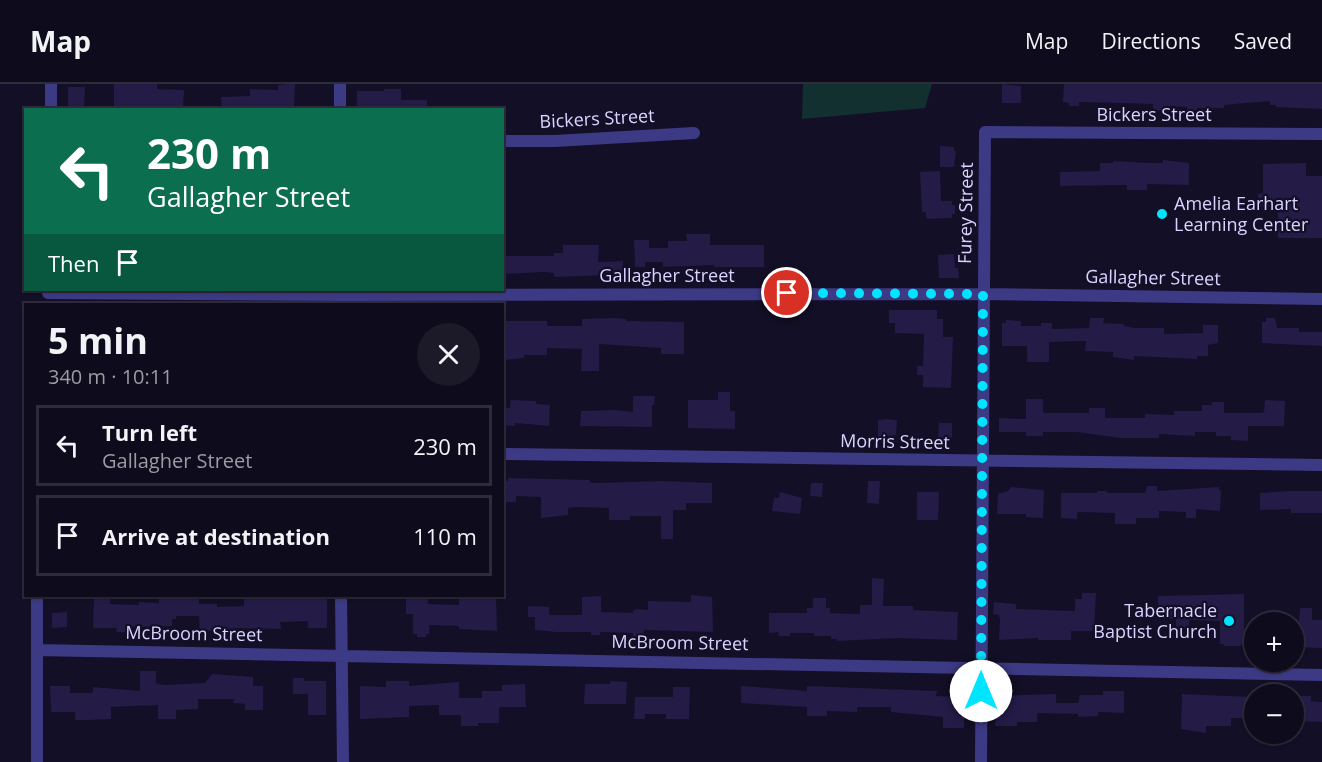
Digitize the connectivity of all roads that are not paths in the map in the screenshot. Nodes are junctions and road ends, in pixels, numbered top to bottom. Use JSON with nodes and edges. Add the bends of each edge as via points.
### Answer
{"nodes":[{"id":1,"x":51,"y":84,"type":"edge"},
{"id":2,"x":340,"y":84,"type":"edge"},
{"id":3,"x":51,"y":108,"type":"edge"},
{"id":4,"x":340,"y":108,"type":"edge"},
{"id":5,"x":985,"y":132,"type":"joint"},
{"id":6,"x":694,"y":133,"type":"dead end"},
{"id":7,"x":1322,"y":134,"type":"edge"},
{"id":8,"x":504,"y":141,"type":"edge"},
{"id":9,"x":983,"y":294,"type":"junction"},
{"id":10,"x":48,"y":296,"type":"edge"},
{"id":11,"x":342,"y":296,"type":"edge"},
{"id":12,"x":1322,"y":299,"type":"edge"},
{"id":13,"x":504,"y":454,"type":"edge"},
{"id":14,"x":983,"y":461,"type":"junction"},
{"id":15,"x":1322,"y":465,"type":"edge"},
{"id":16,"x":37,"y":597,"type":"edge"},
{"id":17,"x":341,"y":597,"type":"edge"},
{"id":18,"x":37,"y":650,"type":"junction"},
{"id":19,"x":341,"y":654,"type":"junction"},
{"id":20,"x":982,"y":667,"type":"junction"},
{"id":21,"x":1322,"y":675,"type":"edge"},
{"id":22,"x":37,"y":762,"type":"edge"},
{"id":23,"x":343,"y":762,"type":"edge"},
{"id":24,"x":981,"y":762,"type":"edge"}],
"edges":[{"from":1,"to":3,"type":"street"},
{"from":2,"to":4,"type":"street"},
{"from":5,"to":7,"type":"street","name":"Bickers Street"},
{"from":5,"to":9,"type":"street","name":"Furey Street"},
{"from":6,"to":8,"type":"street","name":"Bickers Street"},
{"from":9,"to":11,"type":"street","name":"Gallagher Street"},
{"from":9,"to":12,"type":"street","name":"Gallagher Street"},
{"from":9,"to":14,"type":"street","name":"Furey Street"},
{"from":10,"to":11,"type":"street","name":"Gallagher Street"},
{"from":13,"to":14,"type":"street","name":"Morris Street"},
{"from":14,"to":15,"type":"street","name":"Morris Street"},
{"from":14,"to":20,"type":"street","name":"Furey Street"},
{"from":16,"to":18,"type":"street"},
{"from":17,"to":19,"type":"street"},
{"from":18,"to":19,"type":"street","name":"McBroom Street"},
{"from":18,"to":22,"type":"street"},
{"from":19,"to":20,"type":"street","name":"McBroom Street"},
{"from":19,"to":23,"type":"street"},
{"from":20,"to":21,"type":"street","name":"McBroom Street"},
{"from":20,"to":24,"type":"street","name":"Furey Street"}]}
